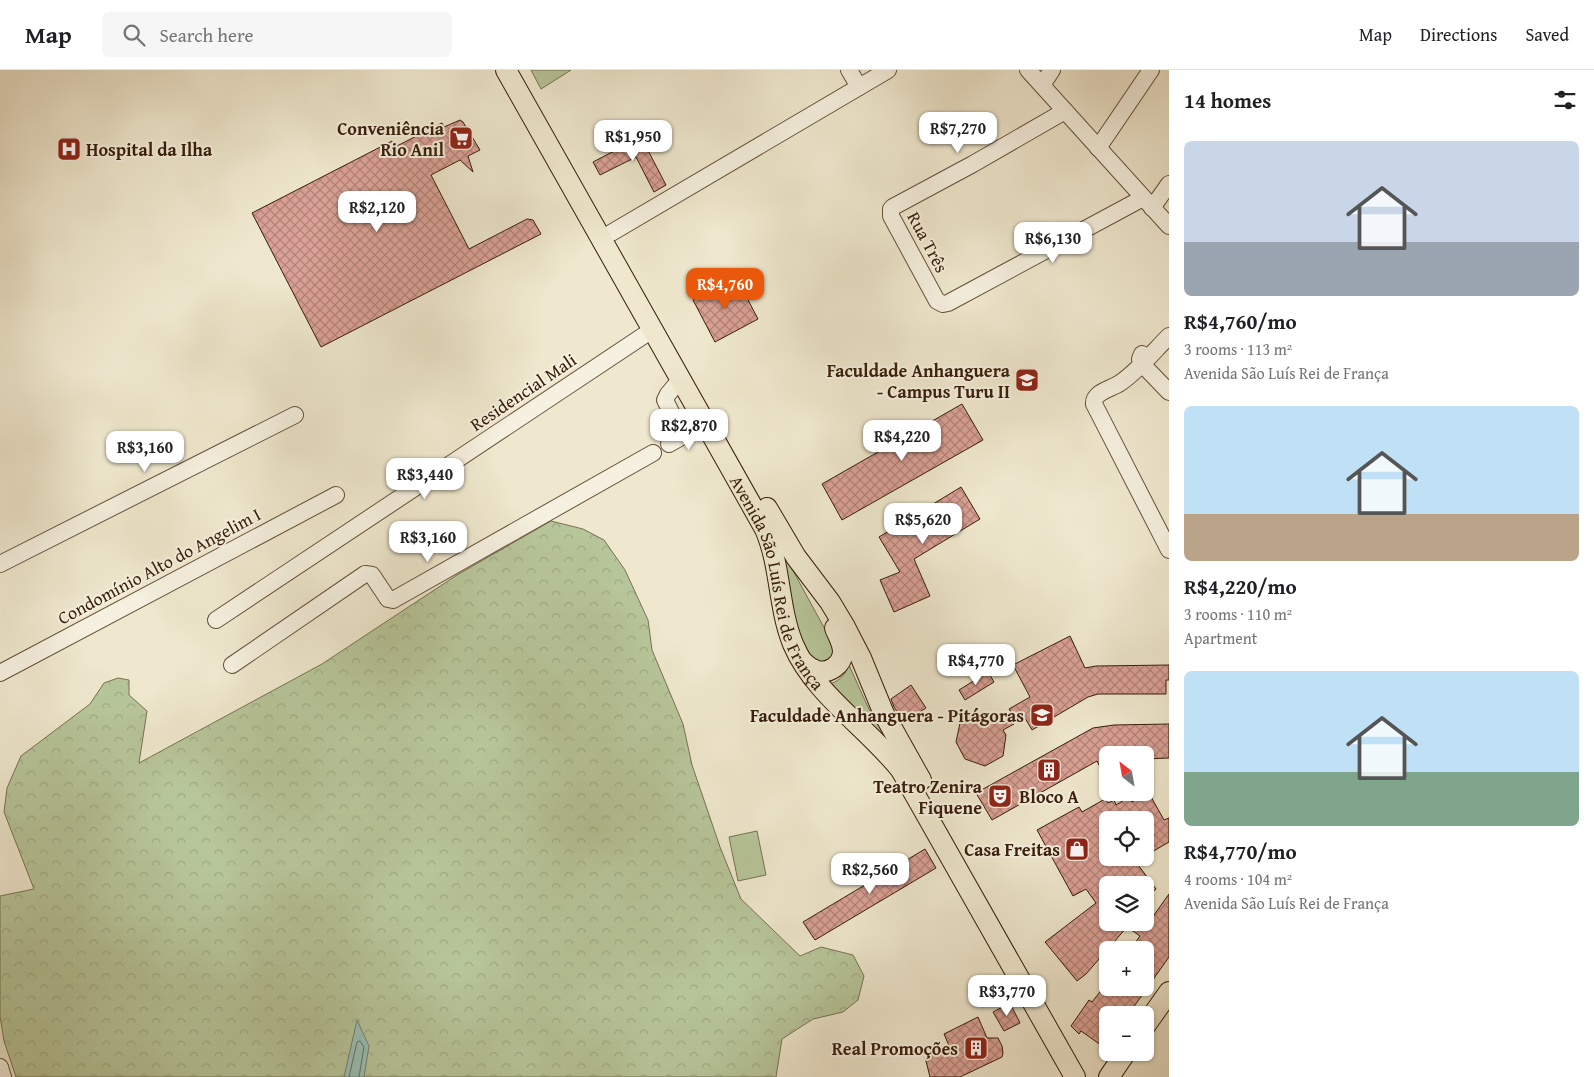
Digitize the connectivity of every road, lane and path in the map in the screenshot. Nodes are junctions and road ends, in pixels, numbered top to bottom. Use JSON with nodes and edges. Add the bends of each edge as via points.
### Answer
{"nodes":[{"id":1,"x":506,"y":70,"type":"edge"},
{"id":2,"x":520,"y":70,"type":"edge"},
{"id":3,"x":849,"y":70,"type":"edge"},
{"id":4,"x":1028,"y":70,"type":"edge"},
{"id":5,"x":1052,"y":70,"type":"edge"},
{"id":6,"x":1151,"y":70,"type":"edge"},
{"id":7,"x":885,"y":71,"type":"edge"},
{"id":8,"x":1042,"y":86,"type":"junction"},
{"id":9,"x":859,"y":87,"type":"junction"},
{"id":10,"x":1065,"y":112,"type":"junction"},
{"id":11,"x":1098,"y":148,"type":"junction"},
{"id":12,"x":1169,"y":184,"type":"edge"},
{"id":13,"x":1148,"y":203,"type":"junction"},
{"id":14,"x":1169,"y":226,"type":"edge"},
{"id":15,"x":611,"y":233,"type":"junction"},
{"id":16,"x":1169,"y":327,"type":"edge"},
{"id":17,"x":652,"y":330,"type":"junction"},
{"id":18,"x":1169,"y":336,"type":"edge"},
{"id":19,"x":1142,"y":364,"type":"junction"},
{"id":20,"x":680,"y":380,"type":"junction"},
{"id":21,"x":1169,"y":392,"type":"edge"},
{"id":22,"x":295,"y":415,"type":"dead end"},
{"id":23,"x":676,"y":423,"type":"junction"},
{"id":24,"x":700,"y":429,"type":"junction"},
{"id":25,"x":653,"y":453,"type":"dead end"},
{"id":26,"x":336,"y":495,"type":"dead end"},
{"id":27,"x":1169,"y":550,"type":"edge"},
{"id":28,"x":0,"y":564,"type":"edge"},
{"id":29,"x":809,"y":575,"type":"junction"},
{"id":30,"x":216,"y":620,"type":"dead end"},
{"id":31,"x":803,"y":661,"type":"junction"},
{"id":32,"x":232,"y":665,"type":"dead end"},
{"id":33,"x":0,"y":673,"type":"edge"},
{"id":34,"x":1169,"y":992,"type":"edge"},
{"id":35,"x":1154,"y":1013,"type":"edge"},
{"id":36,"x":1120,"y":1061,"type":"edge"},
{"id":37,"x":0,"y":1067,"type":"edge"},
{"id":38,"x":3,"y":1077,"type":"edge"},
{"id":39,"x":1075,"y":1077,"type":"edge"},
{"id":40,"x":1090,"y":1077,"type":"edge"},
{"id":41,"x":1109,"y":1077,"type":"edge"}],
"edges":[{"from":1,"to":17,"type":"main road","name":"Avenida São Luís Rei de França"},
{"from":2,"to":15,"type":"main road","name":"Avenida São Luís Rei de França"},
{"from":3,"to":9,"type":"street"},
{"from":4,"to":8,"type":"street"},
{"from":5,"to":8,"type":"street"},
{"from":6,"to":11,"type":"street"},
{"from":7,"to":9,"type":"street"},
{"from":8,"to":10,"type":"street"},
{"from":9,"to":15,"type":"street"},
{"from":10,"to":11,"type":"street"},
{"from":10,"to":13,"type":"street","name":"Rua Três","via":[[891,209],[891,216],[934,297],[940,303],[948,303]]},
{"from":11,"to":13,"type":"street"},
{"from":12,"to":13,"type":"street"},
{"from":13,"to":14,"type":"street"},
{"from":15,"to":29,"type":"main road","name":"Avenida São Luís Rei de França"},
{"from":16,"to":19,"type":"street","via":[[1141,355]]},
{"from":17,"to":20,"type":"main road","name":"Avenida São Luís Rei de França"},
{"from":17,"to":30,"type":"street","name":"Residencial Mali"},
{"from":18,"to":19,"type":"street"},
{"from":19,"to":21,"type":"street"},
{"from":19,"to":27,"type":"street","via":[[1125,380],[1097,395],[1094,404]]},
{"from":20,"to":23,"type":"street","via":[[665,400]]},
{"from":20,"to":24,"type":"main road","name":"Avenida São Luís Rei de França"},
{"from":22,"to":28,"type":"street"},
{"from":23,"to":24,"type":"street","via":[[682,431]]},
{"from":23,"to":24,"type":"street","via":[[666,438]]},
{"from":24,"to":31,"type":"main road","name":"Avenida São Luís Rei de França","via":[[769,539],[787,624]]},
{"from":25,"to":32,"type":"street","via":[[393,600],[388,599],[372,575],[365,574]]},
{"from":26,"to":33,"type":"street","name":"Condomínio Alto do Angelim I"},
{"from":29,"to":31,"type":"main road","via":[[841,640],[843,652],[839,663],[825,671],[815,670]]},
{"from":29,"to":40,"type":"main road","name":"Avenida São Luís Rei de França","via":[[845,627],[884,714]]},
{"from":31,"to":39,"type":"main road","name":"Avenida São Luís Rei de França","via":[[825,690],[901,770]]},
{"from":34,"to":35,"type":"main road"},
{"from":36,"to":41,"type":"main road"},
{"from":37,"to":38,"type":"street"}]}
